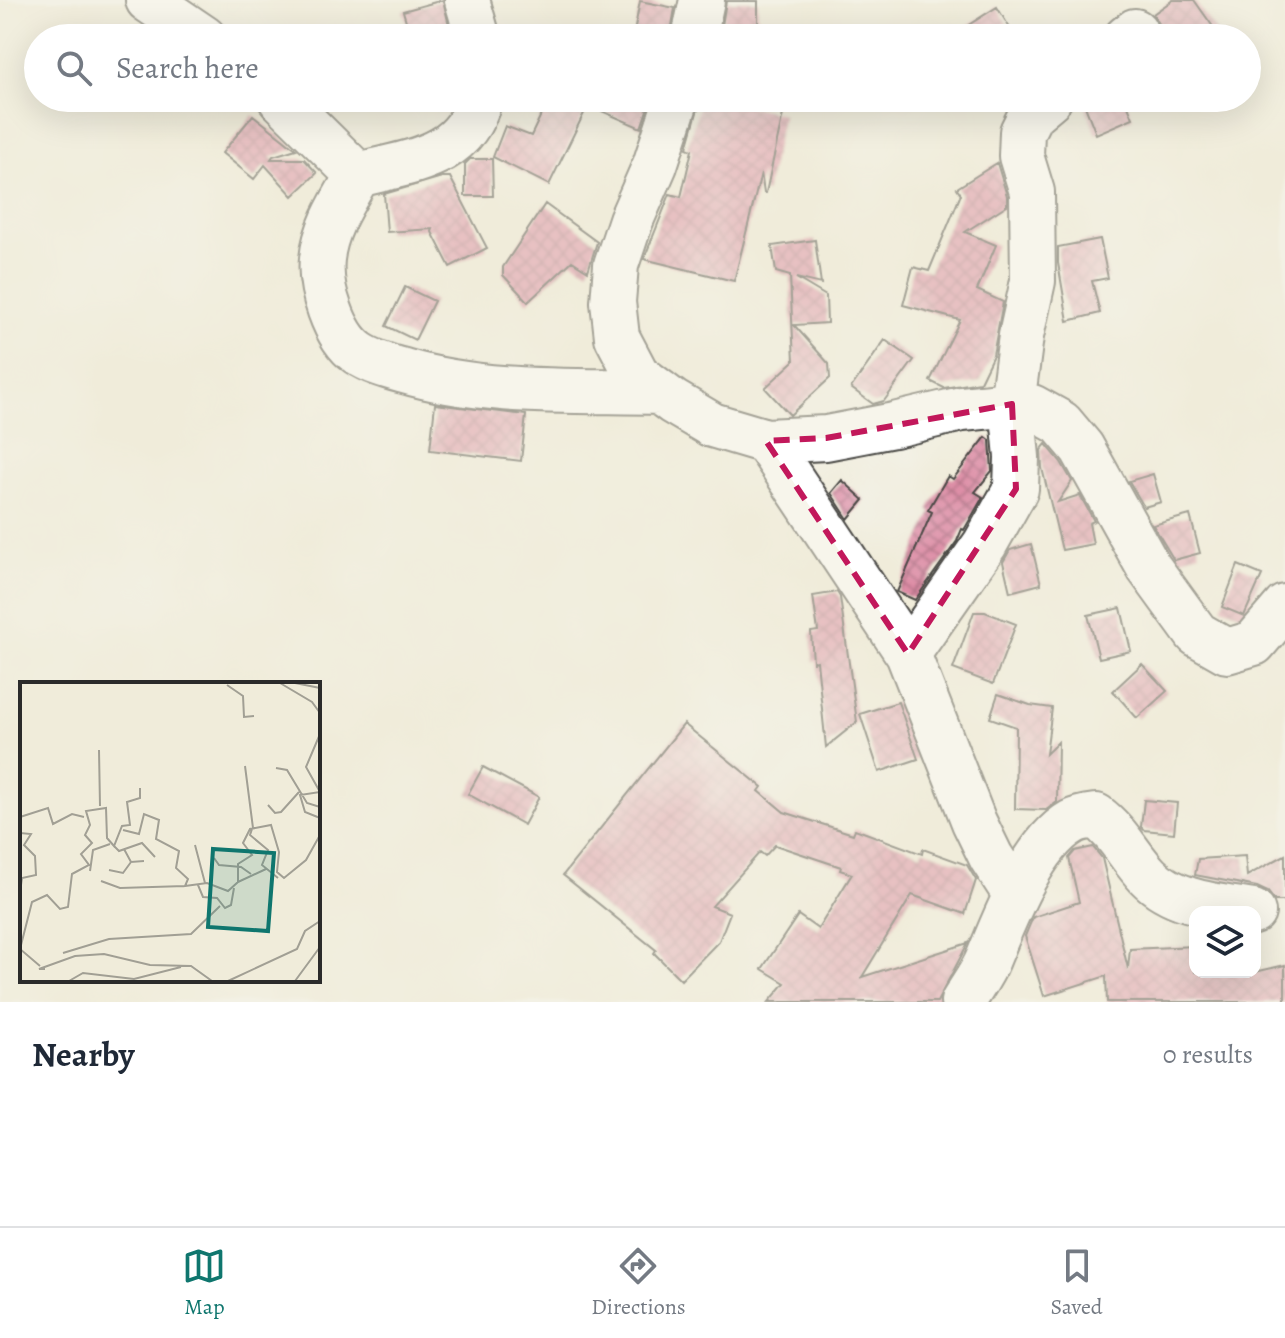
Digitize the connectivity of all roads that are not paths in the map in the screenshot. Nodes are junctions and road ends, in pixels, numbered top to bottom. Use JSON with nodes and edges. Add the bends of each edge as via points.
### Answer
{"nodes":[{"id":1,"x":148,"y":0,"type":"edge"},
{"id":2,"x":467,"y":0,"type":"edge"},
{"id":3,"x":702,"y":0,"type":"edge"},
{"id":4,"x":183,"y":24,"type":"edge"},
{"id":5,"x":474,"y":24,"type":"edge"},
{"id":6,"x":697,"y":24,"type":"edge"},
{"id":7,"x":294,"y":112,"type":"edge"},
{"id":8,"x":476,"y":112,"type":"edge"},
{"id":9,"x":672,"y":112,"type":"edge"},
{"id":10,"x":1033,"y":112,"type":"edge"},
{"id":11,"x":358,"y":175,"type":"junction"},
{"id":12,"x":660,"y":392,"type":"junction"},
{"id":13,"x":1012,"y":404,"type":"junction"},
{"id":14,"x":766,"y":441,"type":"junction"},
{"id":15,"x":1285,"y":607,"type":"edge"},
{"id":16,"x":908,"y":654,"type":"junction"},
{"id":17,"x":1015,"y":894,"type":"junction"},
{"id":18,"x":1223,"y":906,"type":"edge"},
{"id":19,"x":1285,"y":911,"type":"edge"},
{"id":20,"x":1261,"y":912,"type":"edge"},
{"id":21,"x":963,"y":1002,"type":"edge"}],
"edges":[{"from":1,"to":4,"type":"street"},
{"from":2,"to":5,"type":"street"},
{"from":3,"to":6,"type":"street"},
{"from":7,"to":11,"type":"street"},
{"from":8,"to":11,"type":"street","via":[[458,141],[433,155]]},
{"from":9,"to":12,"type":"street","via":[[616,265],[613,302],[617,337],[637,375]]},
{"from":10,"to":13,"type":"street","via":[[1022,132],[1021,156],[1032,192],[1033,281]]},
{"from":11,"to":12,"type":"street","via":[[332,223],[322,260],[327,304],[339,331],[357,352],[434,380],[515,389]]},
{"from":12,"to":14,"type":"street","via":[[712,425]]},
{"from":13,"to":14,"type":"street","via":[[962,409],[826,438]]},
{"from":13,"to":15,"type":"street","via":[[1032,407],[1061,423],[1082,448],[1149,568],[1197,634],[1227,651],[1254,643]]},
{"from":13,"to":16,"type":"street","via":[[1016,489],[985,544]]},
{"from":14,"to":16,"type":"street"},
{"from":16,"to":17,"type":"street","via":[[974,822]]},
{"from":17,"to":18,"type":"street","via":[[1055,833],[1075,819],[1096,816],[1114,829],[1151,879],[1178,896]]},
{"from":17,"to":21,"type":"street","via":[[987,962]]},
{"from":19,"to":20,"type":"street"}]}
